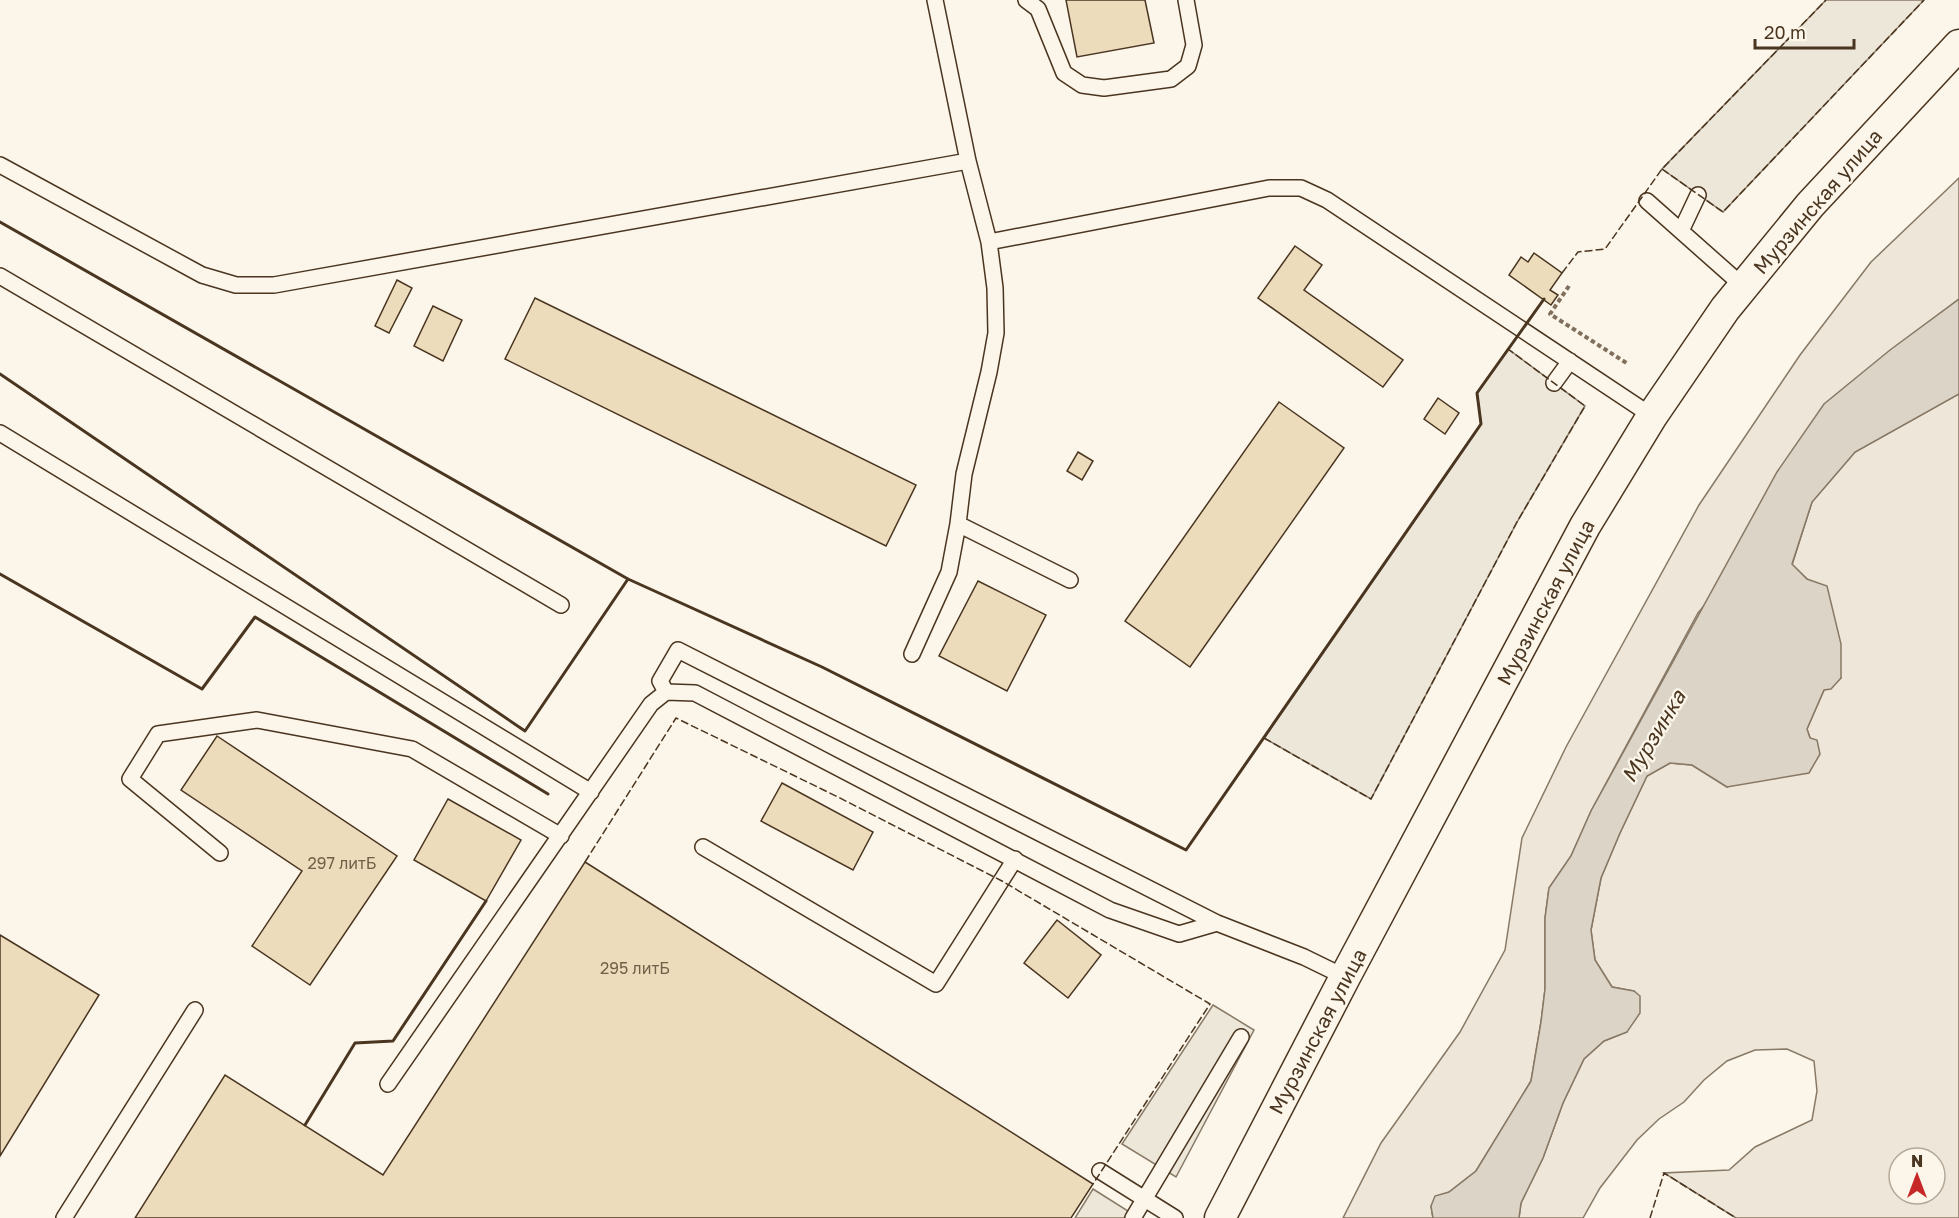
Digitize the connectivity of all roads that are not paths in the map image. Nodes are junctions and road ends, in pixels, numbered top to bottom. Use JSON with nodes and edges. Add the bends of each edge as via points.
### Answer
{"nodes":[{"id":1,"x":935,"y":0,"type":"edge"},
{"id":2,"x":1026,"y":0,"type":"edge"},
{"id":3,"x":1186,"y":0,"type":"edge"},
{"id":4,"x":1959,"y":45,"type":"edge"},
{"id":5,"x":968,"y":161,"type":"junction"},
{"id":6,"x":0,"y":165,"type":"edge"},
{"id":7,"x":1698,"y":195,"type":"dead end"},
{"id":8,"x":1647,"y":201,"type":"dead end"},
{"id":9,"x":1681,"y":231,"type":"junction"},
{"id":10,"x":989,"y":242,"type":"junction"},
{"id":11,"x":0,"y":276,"type":"edge"},
{"id":12,"x":1744,"y":286,"type":"junction"},
{"id":13,"x":1570,"y":361,"type":"junction"},
{"id":14,"x":1554,"y":383,"type":"dead end"},
{"id":15,"x":1652,"y":416,"type":"junction"},
{"id":16,"x":0,"y":433,"type":"edge"},
{"id":17,"x":958,"y":524,"type":"junction"},
{"id":18,"x":1070,"y":580,"type":"dead end"},
{"id":19,"x":561,"y":605,"type":"dead end"},
{"id":20,"x":912,"y":654,"type":"dead end"},
{"id":21,"x":666,"y":692,"type":"junction"},
{"id":22,"x":591,"y":792,"type":"junction"},
{"id":23,"x":561,"y":836,"type":"junction"},
{"id":24,"x":703,"y":847,"type":"dead end"},
{"id":25,"x":220,"y":853,"type":"dead end"},
{"id":26,"x":1015,"y":859,"type":"junction"},
{"id":27,"x":1217,"y":923,"type":"junction"},
{"id":28,"x":1345,"y":977,"type":"junction"},
{"id":29,"x":195,"y":1010,"type":"dead end"},
{"id":30,"x":1241,"y":1037,"type":"dead end"},
{"id":31,"x":388,"y":1084,"type":"dead end"},
{"id":32,"x":1100,"y":1171,"type":"dead end"},
{"id":33,"x":1144,"y":1199,"type":"junction"},
{"id":34,"x":64,"y":1218,"type":"edge"},
{"id":35,"x":1133,"y":1218,"type":"edge"},
{"id":36,"x":1175,"y":1218,"type":"edge"},
{"id":37,"x":1220,"y":1218,"type":"edge"}],
"edges":[{"from":1,"to":5,"type":"lane"},
{"from":2,"to":3,"type":"lane","via":[[1038,9],[1064,73],[1082,85],[1104,88],[1171,79],[1188,66],[1194,45]]},
{"from":4,"to":12,"type":"street","name":"Мурзинская улица","via":[[1810,205]]},
{"from":5,"to":6,"type":"lane","via":[[274,285],[236,285],[202,275]]},
{"from":5,"to":10,"type":"lane"},
{"from":7,"to":9,"type":"lane"},
{"from":8,"to":9,"type":"lane"},
{"from":9,"to":12,"type":"lane"},
{"from":10,"to":13,"type":"lane","via":[[1269,188],[1301,188],[1327,200]]},
{"from":10,"to":17,"type":"lane","via":[[996,288],[996,333],[964,474]]},
{"from":11,"to":19,"type":"lane"},
{"from":12,"to":15,"type":"street","name":"Мурзинская улица"},
{"from":13,"to":14,"type":"lane"},
{"from":13,"to":15,"type":"lane"},
{"from":15,"to":28,"type":"street","name":"Мурзинская улица","via":[[1585,526]]},
{"from":16,"to":22,"type":"lane"},
{"from":17,"to":18,"type":"lane"},
{"from":17,"to":20,"type":"lane","via":[[949,572]]},
{"from":21,"to":22,"type":"lane","via":[[651,704]]},
{"from":21,"to":26,"type":"lane","via":[[695,693]]},
{"from":21,"to":27,"type":"lane","via":[[660,681],[678,650]]},
{"from":22,"to":23,"type":"lane"},
{"from":23,"to":25,"type":"lane","via":[[412,749],[256,720],[158,734],[130,779]]},
{"from":23,"to":31,"type":"lane"},
{"from":24,"to":26,"type":"lane","via":[[936,984]]},
{"from":26,"to":27,"type":"lane","via":[[1110,910],[1179,934]]},
{"from":27,"to":28,"type":"lane"},
{"from":28,"to":37,"type":"street","name":"Мурзинская улица"},
{"from":29,"to":34,"type":"lane"},
{"from":30,"to":33,"type":"lane"},
{"from":32,"to":33,"type":"lane"},
{"from":33,"to":35,"type":"lane"},
{"from":33,"to":36,"type":"lane"}]}
